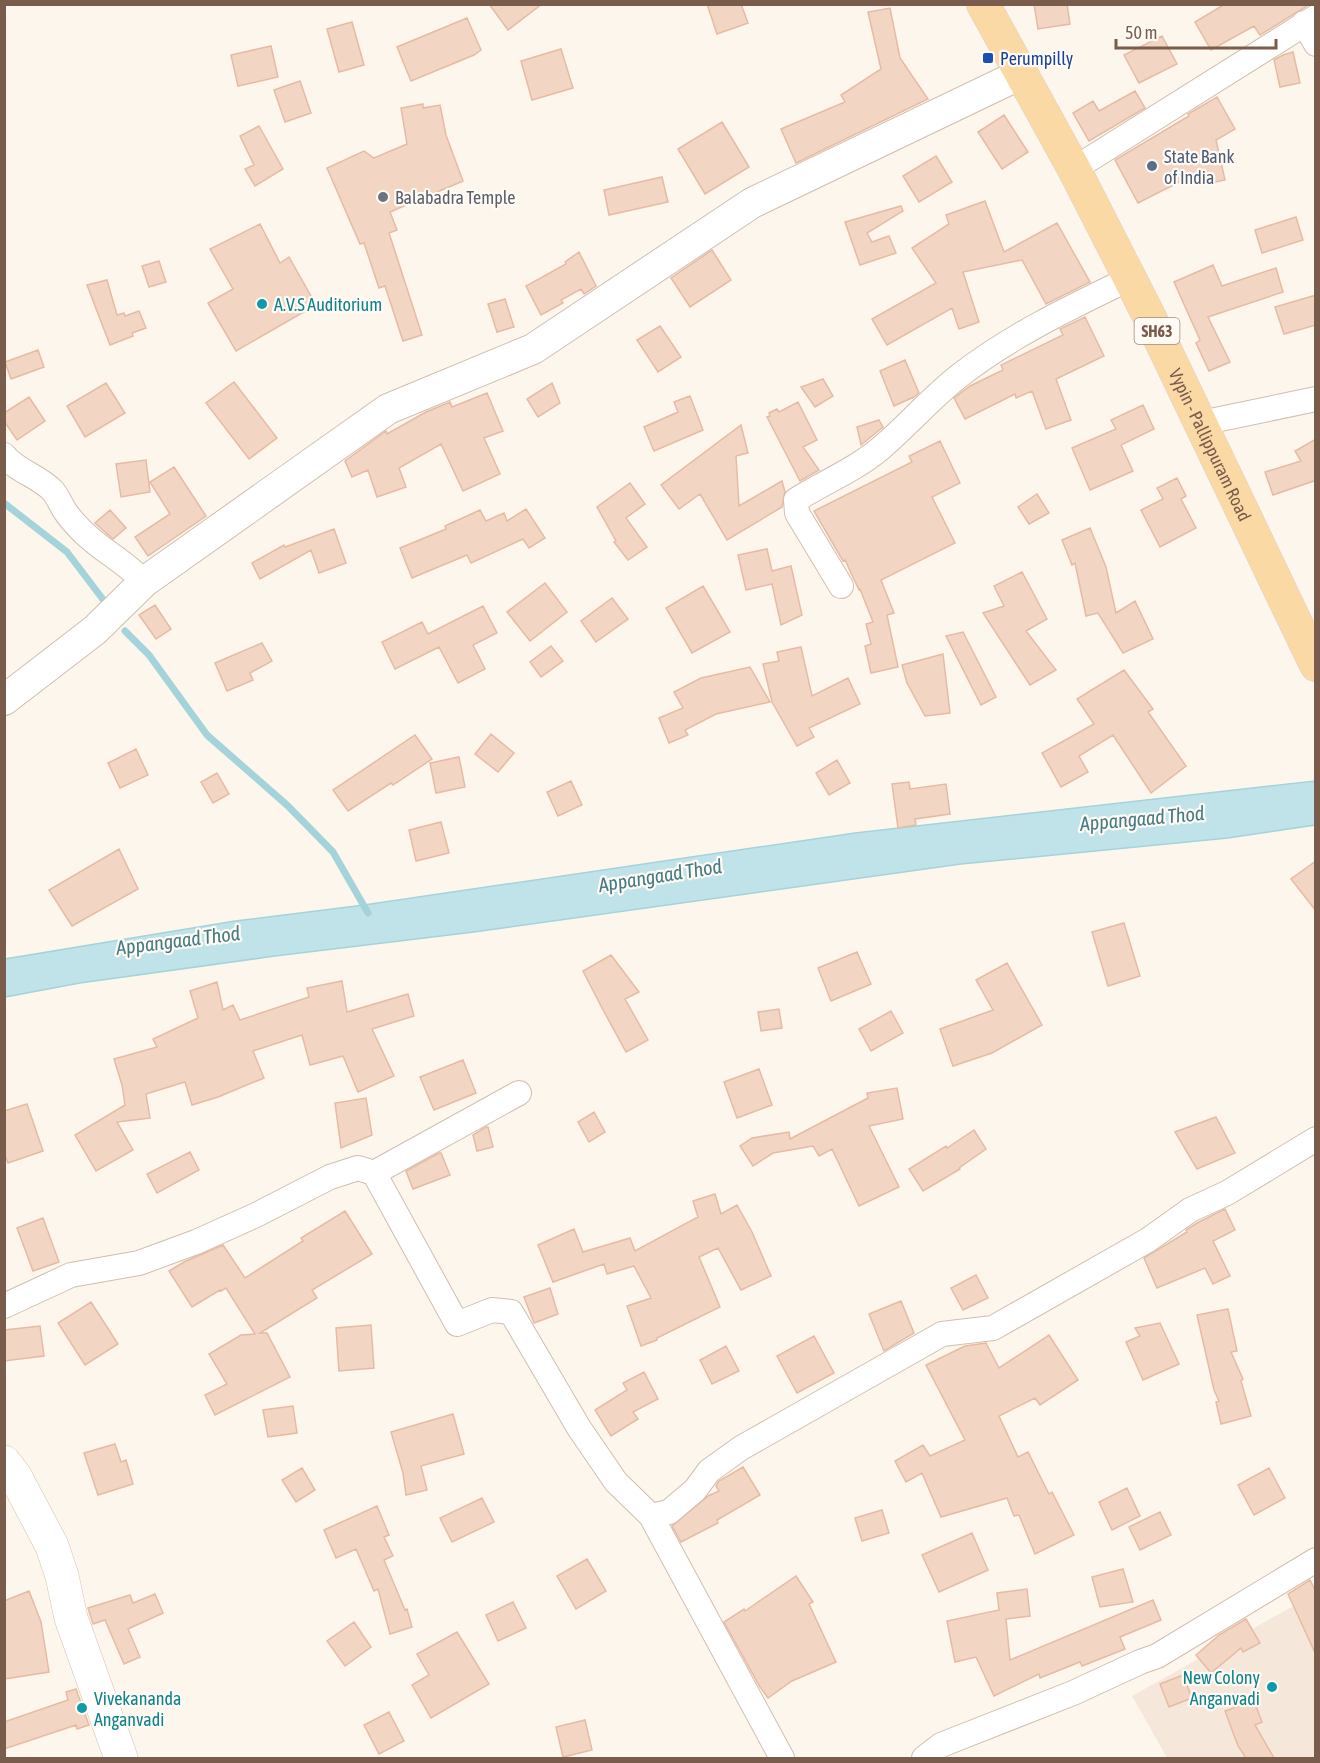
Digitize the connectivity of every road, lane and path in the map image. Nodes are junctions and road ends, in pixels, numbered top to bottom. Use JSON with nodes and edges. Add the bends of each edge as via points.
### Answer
{"nodes":[{"id":1,"x":984,"y":4,"type":"edge"},
{"id":2,"x":1312,"y":28,"type":"edge"},
{"id":3,"x":1021,"y":74,"type":"junction"},
{"id":4,"x":1074,"y":169,"type":"junction"},
{"id":5,"x":1129,"y":279,"type":"junction"},
{"id":6,"x":1316,"y":399,"type":"edge"},
{"id":7,"x":1201,"y":423,"type":"junction"},
{"id":8,"x":4,"y":455,"type":"edge"},
{"id":9,"x":144,"y":582,"type":"junction"},
{"id":10,"x":841,"y":586,"type":"dead end"},
{"id":11,"x":1316,"y":665,"type":"edge"},
{"id":12,"x":4,"y":700,"type":"edge"},
{"id":13,"x":519,"y":1093,"type":"dead end"},
{"id":14,"x":1316,"y":1139,"type":"edge"},
{"id":15,"x":374,"y":1173,"type":"junction"},
{"id":16,"x":4,"y":1306,"type":"edge"},
{"id":17,"x":8,"y":1474,"type":"edge"},
{"id":18,"x":651,"y":1516,"type":"junction"},
{"id":19,"x":1316,"y":1560,"type":"edge"},
{"id":20,"x":121,"y":1758,"type":"edge"},
{"id":21,"x":782,"y":1758,"type":"edge"},
{"id":22,"x":924,"y":1758,"type":"edge"}],
"edges":[{"from":1,"to":3,"type":"main road","name":"Vypin - Pallippuram Road","number":"SH63"},
{"from":2,"to":4,"type":"street"},
{"from":3,"to":4,"type":"main road","name":"Vypin - Pallippuram Road","number":"SH63"},
{"from":3,"to":9,"type":"street","via":[[752,204],[533,349],[388,409]]},
{"from":4,"to":5,"type":"main road","name":"Vypin - Pallippuram Road","number":"SH63"},
{"from":5,"to":7,"type":"main road","name":"Vypin - Pallippuram Road","number":"SH63"},
{"from":5,"to":10,"type":"street","via":[[1066,309],[992,353],[959,376],[868,458],[796,500],[796,513]]},
{"from":6,"to":7,"type":"street"},
{"from":7,"to":11,"type":"main road","name":"Vypin - Pallippuram Road","number":"SH63"},
{"from":8,"to":9,"type":"street","via":[[53,492],[81,531]]},
{"from":9,"to":12,"type":"street","via":[[95,630]]},
{"from":13,"to":15,"type":"street"},
{"from":14,"to":18,"type":"street","via":[[993,1328],[942,1334],[741,1448],[709,1471],[695,1490],[669,1512]]},
{"from":15,"to":16,"type":"street","via":[[358,1168],[330,1177],[196,1242],[139,1263],[71,1275]]},
{"from":15,"to":18,"type":"street","via":[[457,1324],[492,1310],[511,1312],[579,1428],[616,1482]]},
{"from":17,"to":20,"type":"main road","via":[[52,1546],[71,1618]]},
{"from":18,"to":21,"type":"street"},
{"from":19,"to":22,"type":"street","via":[[1157,1656],[941,1745]]}]}
